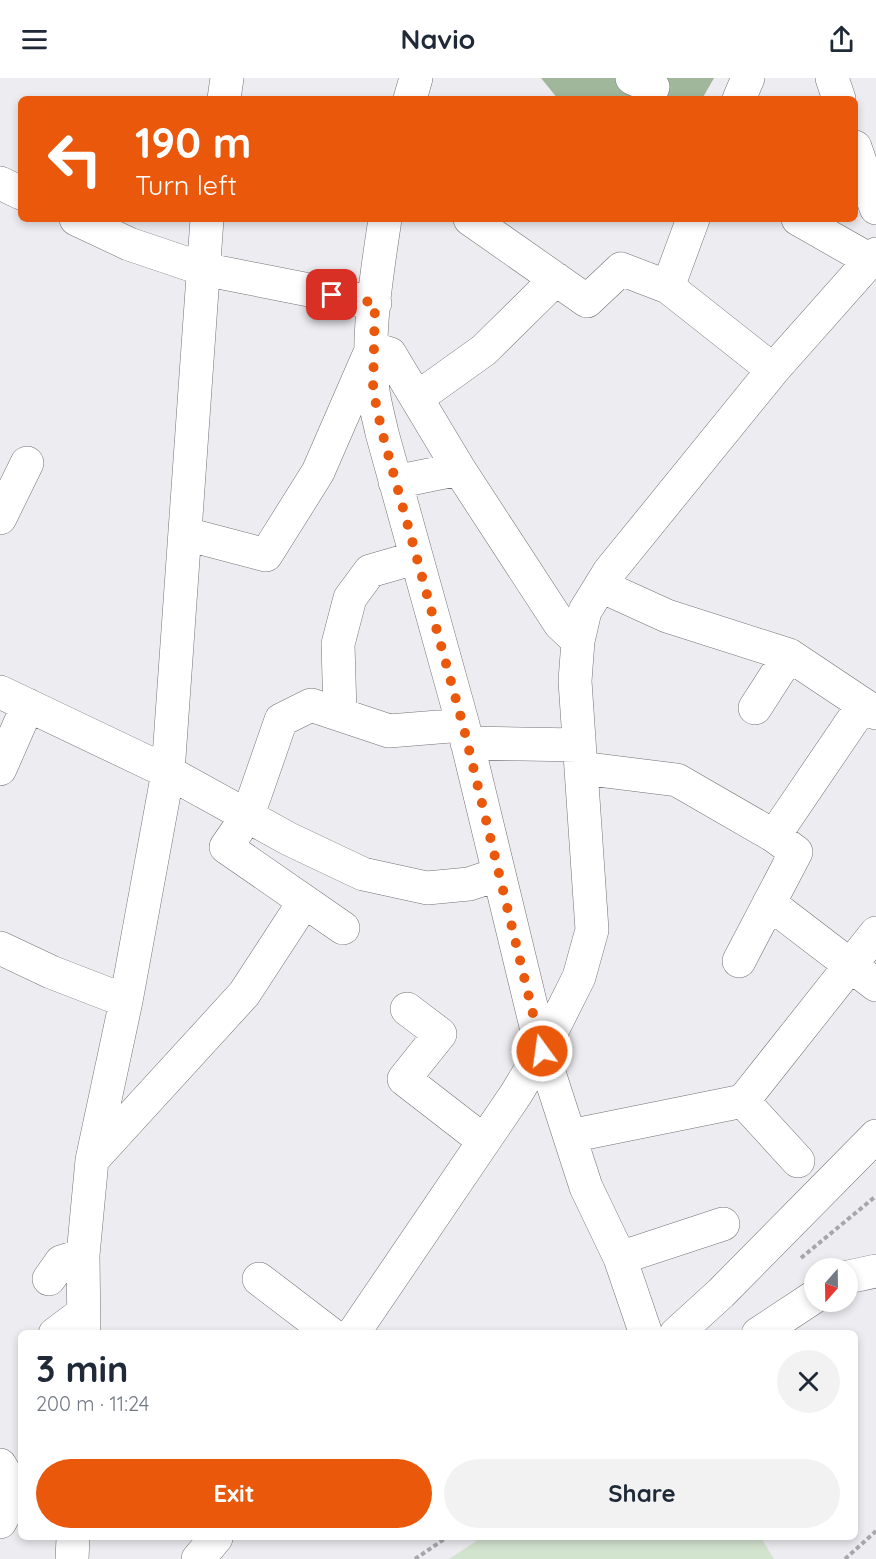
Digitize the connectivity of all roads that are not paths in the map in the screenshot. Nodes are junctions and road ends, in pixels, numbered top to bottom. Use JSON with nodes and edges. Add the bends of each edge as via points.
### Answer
{"nodes":[{"id":1,"x":227,"y":78,"type":"edge"},
{"id":2,"x":416,"y":78,"type":"edge"},
{"id":3,"x":632,"y":78,"type":"edge"},
{"id":4,"x":748,"y":78,"type":"edge"},
{"id":5,"x":832,"y":78,"type":"edge"},
{"id":6,"x":224,"y":96,"type":"edge"},
{"id":7,"x":411,"y":96,"type":"edge"},
{"id":8,"x":648,"y":96,"type":"edge"},
{"id":9,"x":740,"y":96,"type":"edge"},
{"id":10,"x":838,"y":96,"type":"edge"},
{"id":11,"x":858,"y":156,"type":"edge"},
{"id":12,"x":0,"y":183,"type":"edge"},
{"id":13,"x":18,"y":192,"type":"edge"},
{"id":14,"x":876,"y":208,"type":"edge"},
{"id":15,"x":82,"y":222,"type":"edge"},
{"id":16,"x":207,"y":222,"type":"edge"},
{"id":17,"x":385,"y":222,"type":"edge"},
{"id":18,"x":475,"y":222,"type":"edge"},
{"id":19,"x":692,"y":222,"type":"edge"},
{"id":20,"x":804,"y":222,"type":"edge"},
{"id":21,"x":873,"y":257,"type":"edge"},
{"id":22,"x":203,"y":269,"type":"junction"},
{"id":23,"x":556,"y":279,"type":"junction"},
{"id":24,"x":668,"y":286,"type":"junction"},
{"id":25,"x":375,"y":303,"type":"junction"},
{"id":26,"x":372,"y":348,"type":"junction"},
{"id":27,"x":773,"y":370,"type":"junction"},
{"id":28,"x":417,"y":398,"type":"junction"},
{"id":29,"x":27,"y":463,"type":"dead end"},
{"id":30,"x":459,"y":469,"type":"junction"},
{"id":31,"x":395,"y":482,"type":"junction"},
{"id":32,"x":0,"y":518,"type":"edge"},
{"id":33,"x":186,"y":534,"type":"junction"},
{"id":34,"x":415,"y":558,"type":"junction"},
{"id":35,"x":601,"y":586,"type":"junction"},
{"id":36,"x":578,"y":641,"type":"junction"},
{"id":37,"x":789,"y":655,"type":"junction"},
{"id":38,"x":14,"y":698,"type":"edge"},
{"id":39,"x":755,"y":708,"type":"dead end"},
{"id":40,"x":870,"y":709,"type":"edge"},
{"id":41,"x":340,"y":713,"type":"junction"},
{"id":42,"x":465,"y":734,"type":"junction"},
{"id":43,"x":580,"y":756,"type":"junction"},
{"id":44,"x":0,"y":769,"type":"edge"},
{"id":45,"x":168,"y":772,"type":"junction"},
{"id":46,"x":248,"y":815,"type":"junction"},
{"id":47,"x":774,"y":836,"type":"junction"},
{"id":48,"x":499,"y":874,"type":"junction"},
{"id":49,"x":304,"y":902,"type":"junction"},
{"id":50,"x":769,"y":903,"type":"junction"},
{"id":51,"x":343,"y":928,"type":"dead end"},
{"id":52,"x":876,"y":933,"type":"edge"},
{"id":53,"x":0,"y":948,"type":"edge"},
{"id":54,"x":739,"y":961,"type":"dead end"},
{"id":55,"x":851,"y":963,"type":"junction"},
{"id":56,"x":876,"y":985,"type":"edge"},
{"id":57,"x":126,"y":1001,"type":"junction"},
{"id":58,"x":407,"y":1009,"type":"dead end"},
{"id":59,"x":542,"y":1051,"type":"junction"},
{"id":60,"x":743,"y":1101,"type":"junction"},
{"id":61,"x":570,"y":1136,"type":"junction"},
{"id":62,"x":876,"y":1136,"type":"edge"},
{"id":63,"x":484,"y":1141,"type":"junction"},
{"id":64,"x":92,"y":1160,"type":"junction"},
{"id":65,"x":798,"y":1161,"type":"dead end"},
{"id":66,"x":723,"y":1224,"type":"dead end"},
{"id":67,"x":83,"y":1255,"type":"junction"},
{"id":68,"x":620,"y":1258,"type":"junction"},
{"id":69,"x":876,"y":1272,"type":"edge"},
{"id":70,"x":858,"y":1275,"type":"edge"},
{"id":71,"x":49,"y":1279,"type":"dead end"},
{"id":72,"x":259,"y":1279,"type":"dead end"},
{"id":73,"x":804,"y":1304,"type":"edge"},
{"id":74,"x":84,"y":1323,"type":"edge"},
{"id":75,"x":66,"y":1330,"type":"edge"},
{"id":76,"x":326,"y":1330,"type":"edge"},
{"id":77,"x":357,"y":1330,"type":"edge"},
{"id":78,"x":645,"y":1330,"type":"edge"},
{"id":79,"x":680,"y":1330,"type":"edge"},
{"id":80,"x":764,"y":1330,"type":"edge"},
{"id":81,"x":12,"y":1483,"type":"edge"},
{"id":82,"x":0,"y":1522,"type":"edge"},
{"id":83,"x":73,"y":1540,"type":"edge"},
{"id":84,"x":214,"y":1540,"type":"edge"},
{"id":85,"x":72,"y":1559,"type":"edge"},
{"id":86,"x":198,"y":1559,"type":"edge"}],
"edges":[{"from":1,"to":6,"type":"street"},
{"from":2,"to":7,"type":"street"},
{"from":3,"to":8,"type":"street","via":[[653,87]]},
{"from":4,"to":9,"type":"street"},
{"from":5,"to":10,"type":"street"},
{"from":11,"to":14,"type":"street"},
{"from":12,"to":13,"type":"street"},
{"from":15,"to":22,"type":"street","via":[[129,244]]},
{"from":16,"to":22,"type":"street"},
{"from":17,"to":25,"type":"street"},
{"from":18,"to":23,"type":"street"},
{"from":19,"to":24,"type":"street"},
{"from":20,"to":21,"type":"street"},
{"from":21,"to":27,"type":"street"},
{"from":22,"to":25,"type":"street"},
{"from":22,"to":33,"type":"street"},
{"from":23,"to":24,"type":"street","via":[[587,301],[621,269]]},
{"from":23,"to":28,"type":"street","via":[[484,350]]},
{"from":24,"to":27,"type":"street"},
{"from":25,"to":26,"type":"street"},
{"from":26,"to":28,"type":"street","via":[[390,354]]},
{"from":26,"to":31,"type":"street","via":[[373,390]]},
{"from":26,"to":33,"type":"street","via":[[318,472],[266,555]]},
{"from":27,"to":35,"type":"street"},
{"from":28,"to":30,"type":"street"},
{"from":29,"to":32,"type":"street"},
{"from":30,"to":31,"type":"street"},
{"from":30,"to":36,"type":"street","via":[[560,624]]},
{"from":31,"to":34,"type":"street"},
{"from":33,"to":45,"type":"street"},
{"from":34,"to":41,"type":"street","via":[[370,571],[350,598],[338,644]]},
{"from":34,"to":42,"type":"street"},
{"from":35,"to":36,"type":"street","via":[[585,611]]},
{"from":35,"to":37,"type":"street","via":[[668,616]]},
{"from":36,"to":43,"type":"street","via":[[575,681]]},
{"from":37,"to":39,"type":"street"},
{"from":37,"to":40,"type":"street"},
{"from":38,"to":44,"type":"street"},
{"from":38,"to":45,"type":"street"},
{"from":40,"to":47,"type":"street"},
{"from":41,"to":42,"type":"street","via":[[389,731]]},
{"from":41,"to":46,"type":"street","via":[[311,705],[281,720]]},
{"from":42,"to":43,"type":"street"},
{"from":42,"to":48,"type":"street"},
{"from":43,"to":47,"type":"street","via":[[677,780]]},
{"from":43,"to":59,"type":"street","via":[[592,930],[579,977]]},
{"from":45,"to":46,"type":"street"},
{"from":45,"to":57,"type":"street"},
{"from":46,"to":48,"type":"street","via":[[363,874],[427,888],[470,884]]},
{"from":46,"to":49,"type":"street","via":[[226,847]]},
{"from":47,"to":50,"type":"street","via":[[796,852]]},
{"from":48,"to":59,"type":"street"},
{"from":49,"to":51,"type":"street"},
{"from":49,"to":64,"type":"street","via":[[244,994]]},
{"from":50,"to":54,"type":"street"},
{"from":50,"to":55,"type":"street"},
{"from":52,"to":55,"type":"street"},
{"from":53,"to":57,"type":"street"},
{"from":55,"to":56,"type":"street"},
{"from":55,"to":60,"type":"street"},
{"from":57,"to":64,"type":"street"},
{"from":58,"to":63,"type":"street","via":[[440,1034],[404,1079]]},
{"from":59,"to":61,"type":"street"},
{"from":59,"to":63,"type":"street"},
{"from":60,"to":61,"type":"street"},
{"from":60,"to":65,"type":"street"},
{"from":61,"to":68,"type":"street","via":[[586,1187]]},
{"from":62,"to":79,"type":"street"},
{"from":63,"to":77,"type":"street"},
{"from":64,"to":67,"type":"street"},
{"from":66,"to":68,"type":"street"},
{"from":67,"to":71,"type":"street","via":[[61,1262]]},
{"from":67,"to":74,"type":"street"},
{"from":68,"to":78,"type":"street"},
{"from":69,"to":70,"type":"street"},
{"from":72,"to":76,"type":"street"},
{"from":73,"to":80,"type":"street"},
{"from":74,"to":75,"type":"street"},
{"from":81,"to":82,"type":"street"},
{"from":83,"to":85,"type":"street"},
{"from":84,"to":86,"type":"street"}]}
